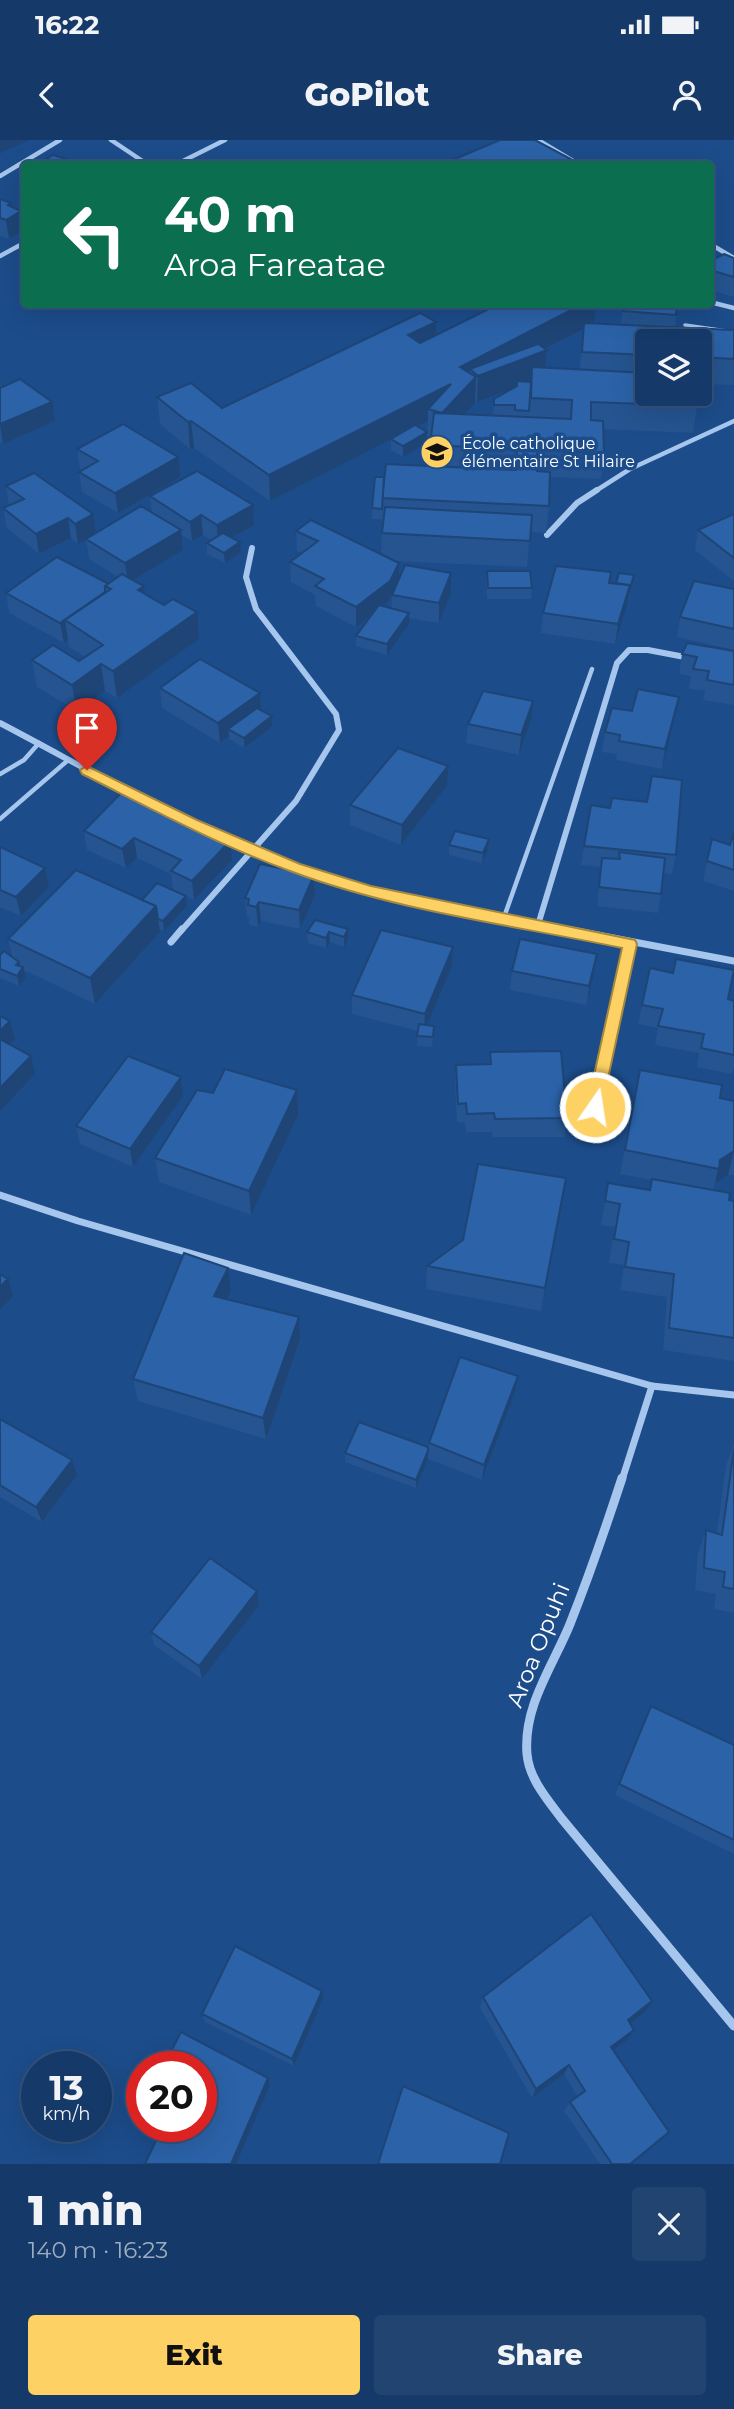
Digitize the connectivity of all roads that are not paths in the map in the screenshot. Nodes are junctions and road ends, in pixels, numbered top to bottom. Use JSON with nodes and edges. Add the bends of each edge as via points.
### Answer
{"nodes":[{"id":1,"x":60,"y":140,"type":"edge"},
{"id":2,"x":111,"y":140,"type":"edge"},
{"id":3,"x":225,"y":140,"type":"edge"},
{"id":4,"x":538,"y":140,"type":"edge"},
{"id":5,"x":25,"y":161,"type":"edge"},
{"id":6,"x":142,"y":161,"type":"edge"},
{"id":7,"x":183,"y":161,"type":"edge"},
{"id":8,"x":573,"y":161,"type":"edge"},
{"id":9,"x":21,"y":163,"type":"edge"},
{"id":10,"x":0,"y":176,"type":"edge"},
{"id":11,"x":21,"y":245,"type":"edge"},
{"id":12,"x":714,"y":246,"type":"edge"},
{"id":13,"x":0,"y":256,"type":"edge"},
{"id":14,"x":734,"y":258,"type":"edge"},
{"id":15,"x":714,"y":303,"type":"edge"},
{"id":16,"x":734,"y":308,"type":"edge"},
{"id":17,"x":685,"y":325,"type":"edge"},
{"id":18,"x":734,"y":332,"type":"edge"},
{"id":19,"x":734,"y":421,"type":"edge"},
{"id":20,"x":547,"y":535,"type":"dead end"},
{"id":21,"x":252,"y":548,"type":"dead end"},
{"id":22,"x":695,"y":659,"type":"edge"},
{"id":23,"x":592,"y":669,"type":"dead end"},
{"id":24,"x":0,"y":723,"type":"edge"},
{"id":25,"x":38,"y":743,"type":"junction"},
{"id":26,"x":67,"y":761,"type":"junction"},
{"id":27,"x":0,"y":774,"type":"edge"},
{"id":28,"x":0,"y":818,"type":"edge"},
{"id":29,"x":254,"y":850,"type":"junction"},
{"id":30,"x":503,"y":920,"type":"junction"},
{"id":31,"x":538,"y":925,"type":"junction"},
{"id":32,"x":171,"y":942,"type":"dead end"},
{"id":33,"x":630,"y":944,"type":"junction"},
{"id":34,"x":734,"y":961,"type":"edge"},
{"id":35,"x":595,"y":1107,"type":"dead end"},
{"id":36,"x":0,"y":1195,"type":"edge"},
{"id":37,"x":652,"y":1386,"type":"junction"},
{"id":38,"x":734,"y":1395,"type":"edge"},
{"id":39,"x":734,"y":2026,"type":"edge"}],
"edges":[{"from":1,"to":5,"type":"street"},
{"from":2,"to":6,"type":"street"},
{"from":3,"to":7,"type":"street"},
{"from":4,"to":8,"type":"street"},
{"from":9,"to":10,"type":"street"},
{"from":11,"to":13,"type":"street"},
{"from":12,"to":14,"type":"street"},
{"from":15,"to":16,"type":"street"},
{"from":17,"to":18,"type":"lane"},
{"from":19,"to":20,"type":"street","via":[[630,469],[577,503]]},
{"from":21,"to":29,"type":"street","via":[[246,577],[256,609],[335,714],[339,730],[296,800]]},
{"from":22,"to":31,"type":"street","via":[[629,650],[617,663]]},
{"from":23,"to":30,"type":"lane"},
{"from":24,"to":25,"type":"street"},
{"from":25,"to":26,"type":"street"},
{"from":25,"to":27,"type":"lane","via":[[24,760]]},
{"from":26,"to":28,"type":"lane"},
{"from":26,"to":29,"type":"street"},
{"from":29,"to":30,"type":"street","via":[[370,891]]},
{"from":29,"to":32,"type":"street"},
{"from":30,"to":31,"type":"street"},
{"from":31,"to":33,"type":"street"},
{"from":33,"to":34,"type":"street"},
{"from":33,"to":35,"type":"lane"},
{"from":36,"to":37,"type":"street"},
{"from":37,"to":38,"type":"street"},
{"from":37,"to":39,"type":"street","name":"Aroa Opuhi","via":[[567,1630],[538,1686],[527,1726],[527,1756],[537,1784],[562,1819]]}]}
